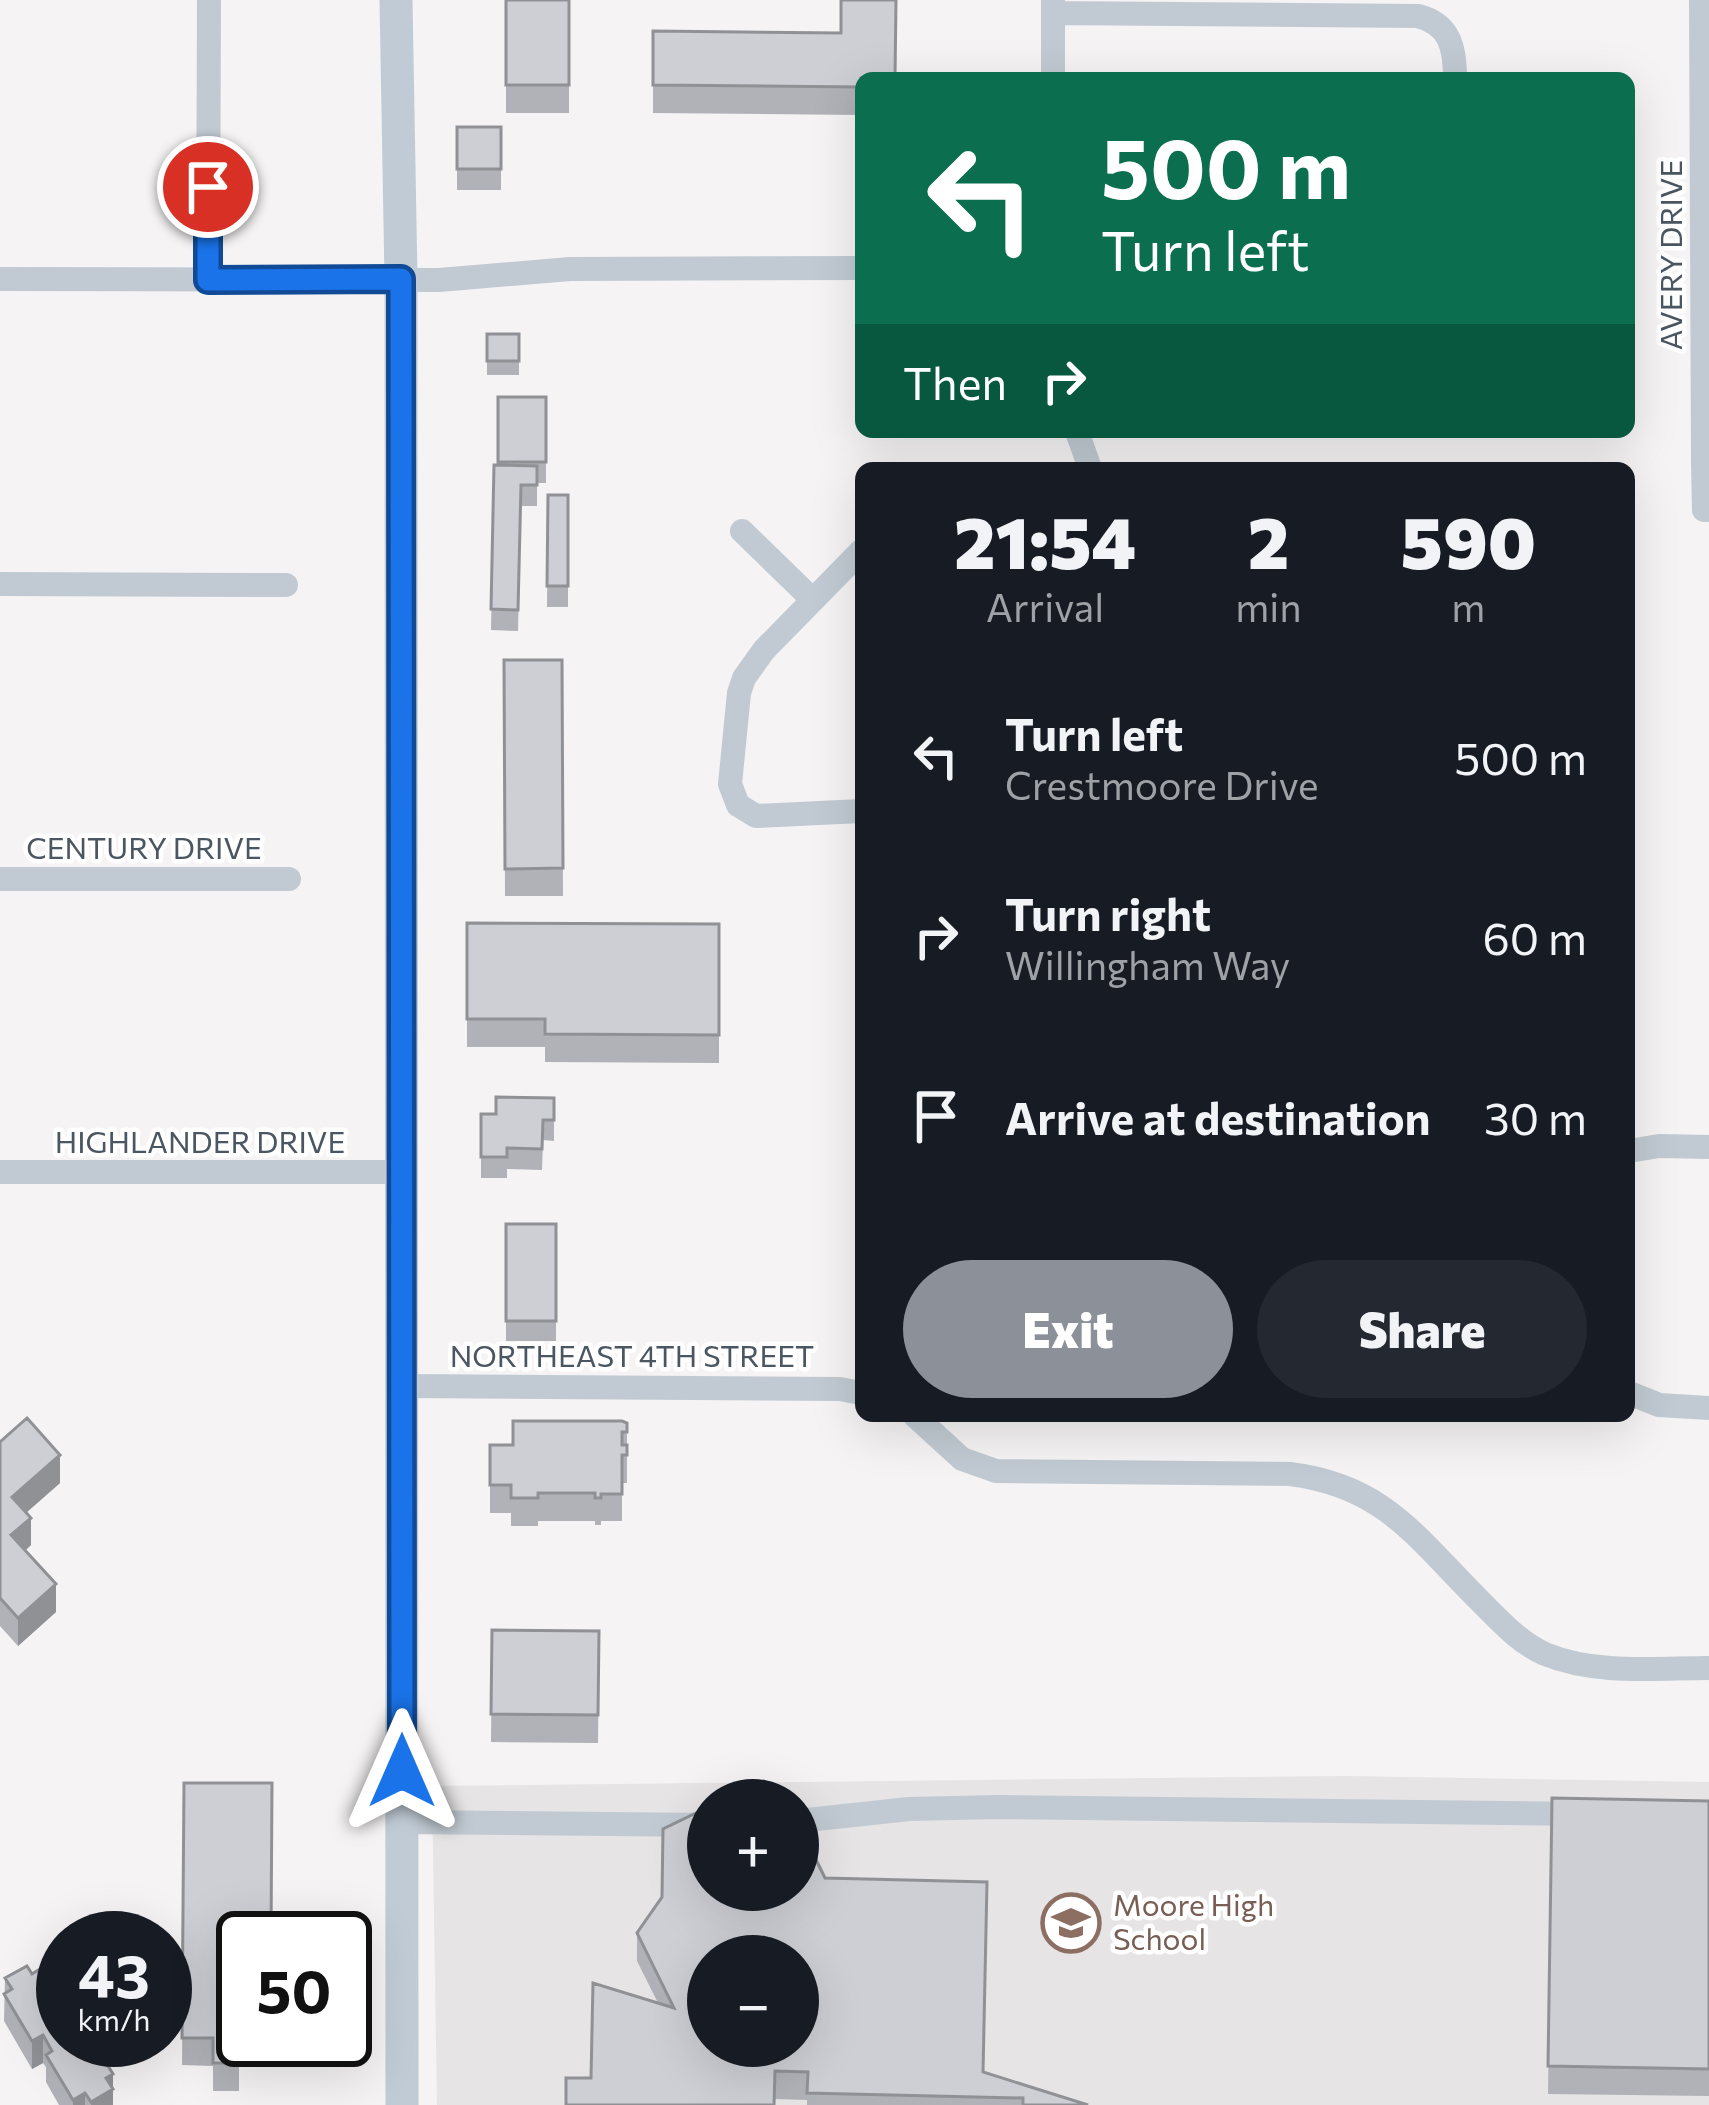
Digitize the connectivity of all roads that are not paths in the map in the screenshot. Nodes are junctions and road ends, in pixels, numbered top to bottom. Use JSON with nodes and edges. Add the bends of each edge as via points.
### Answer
{"nodes":[{"id":1,"x":209,"y":0,"type":"edge"},
{"id":2,"x":396,"y":0,"type":"edge"},
{"id":3,"x":1701,"y":0,"type":"edge"},
{"id":4,"x":1053,"y":6,"type":"edge"},
{"id":5,"x":1053,"y":72,"type":"edge"},
{"id":6,"x":1454,"y":72,"type":"edge"},
{"id":7,"x":855,"y":268,"type":"edge"},
{"id":8,"x":0,"y":279,"type":"edge"},
{"id":9,"x":401,"y":279,"type":"junction"},
{"id":10,"x":208,"y":280,"type":"junction"},
{"id":11,"x":1706,"y":510,"type":"edge"},
{"id":12,"x":742,"y":531,"type":"dead end"},
{"id":13,"x":855,"y":557,"type":"edge"},
{"id":14,"x":0,"y":584,"type":"edge"},
{"id":15,"x":286,"y":585,"type":"dead end"},
{"id":16,"x":813,"y":600,"type":"junction"},
{"id":17,"x":855,"y":811,"type":"edge"},
{"id":18,"x":0,"y":879,"type":"edge"},
{"id":19,"x":289,"y":879,"type":"dead end"},
{"id":20,"x":1709,"y":1147,"type":"edge"},
{"id":21,"x":1635,"y":1150,"type":"edge"},
{"id":22,"x":0,"y":1172,"type":"edge"},
{"id":23,"x":400,"y":1172,"type":"junction"},
{"id":24,"x":402,"y":1386,"type":"junction"},
{"id":25,"x":854,"y":1388,"type":"edge"},
{"id":26,"x":1635,"y":1396,"type":"edge"},
{"id":27,"x":1709,"y":1408,"type":"edge"},
{"id":28,"x":922,"y":1422,"type":"edge"},
{"id":29,"x":949,"y":1422,"type":"edge"},
{"id":30,"x":950,"y":1446,"type":"junction"},
{"id":31,"x":1709,"y":1668,"type":"edge"},
{"id":32,"x":1598,"y":1814,"type":"edge"},
{"id":33,"x":819,"y":1819,"type":"edge"},
{"id":34,"x":402,"y":1822,"type":"junction"},
{"id":35,"x":687,"y":1825,"type":"edge"},
{"id":36,"x":402,"y":2105,"type":"edge"}],
"edges":[{"from":1,"to":10,"type":"street"},
{"from":2,"to":9,"type":"main road"},
{"from":3,"to":11,"type":"street","name":"AVERY DRIVE"},
{"from":4,"to":5,"type":"street"},
{"from":4,"to":6,"type":"street","via":[[1432,20],[1449,37]]},
{"from":7,"to":9,"type":"street"},
{"from":8,"to":10,"type":"street"},
{"from":9,"to":10,"type":"street"},
{"from":9,"to":23,"type":"main road"},
{"from":12,"to":16,"type":"street"},
{"from":13,"to":16,"type":"street"},
{"from":14,"to":15,"type":"street"},
{"from":16,"to":17,"type":"street","via":[[744,678],[732,797],[769,818]]},
{"from":18,"to":19,"type":"street","name":"CENTURY DRIVE"},
{"from":20,"to":21,"type":"street"},
{"from":22,"to":23,"type":"street","name":"HIGHLANDER DRIVE"},
{"from":23,"to":24,"type":"main road"},
{"from":24,"to":25,"type":"street","name":"NORTHEAST 4TH STREET"},
{"from":24,"to":34,"type":"main road"},
{"from":26,"to":27,"type":"street"},
{"from":28,"to":30,"type":"street"},
{"from":29,"to":30,"type":"street"},
{"from":30,"to":31,"type":"street","via":[[995,1471],[1290,1474],[1337,1482],[1378,1502],[1541,1653],[1608,1668]]},
{"from":32,"to":33,"type":"street","via":[[998,1808]]},
{"from":34,"to":35,"type":"street"},
{"from":34,"to":36,"type":"main road"}]}
